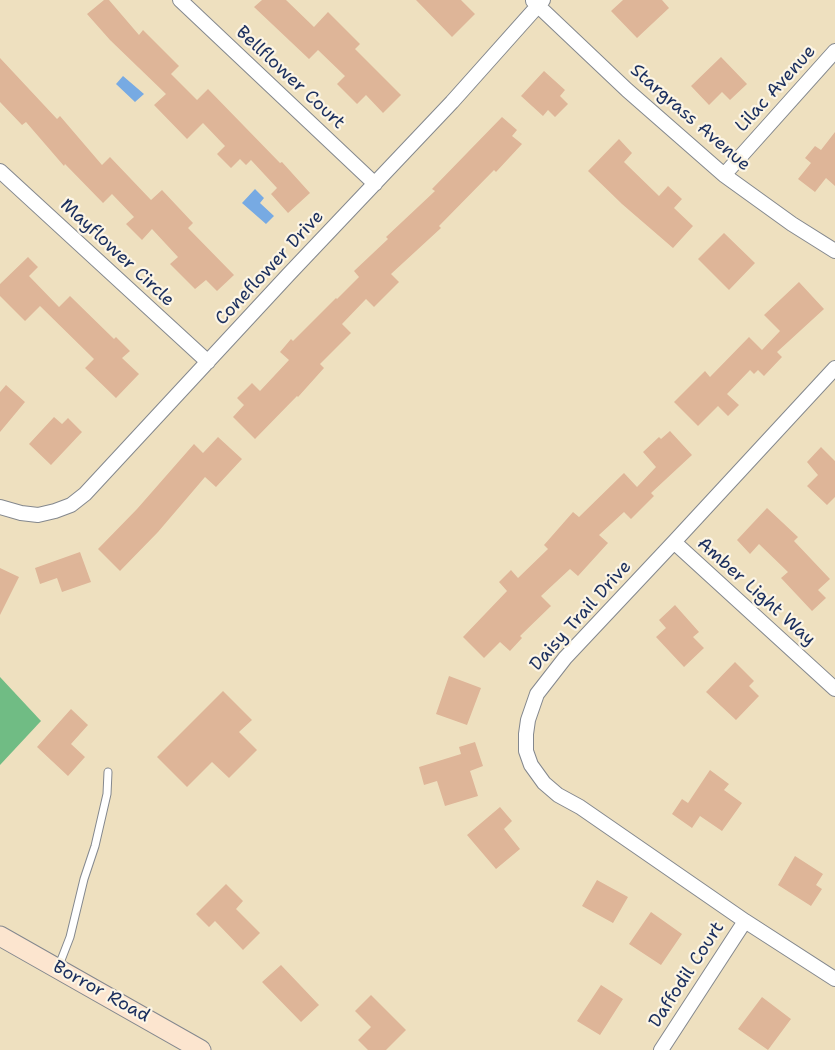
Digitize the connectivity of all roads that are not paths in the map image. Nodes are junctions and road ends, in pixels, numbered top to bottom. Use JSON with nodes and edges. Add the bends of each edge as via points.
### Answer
{"nodes":[{"id":1,"x":180,"y":0,"type":"edge"},
{"id":2,"x":538,"y":2,"type":"edge"},
{"id":3,"x":835,"y":51,"type":"edge"},
{"id":4,"x":0,"y":171,"type":"edge"},
{"id":5,"x":724,"y":175,"type":"junction"},
{"id":6,"x":376,"y":184,"type":"junction"},
{"id":7,"x":835,"y":251,"type":"edge"},
{"id":8,"x":208,"y":362,"type":"junction"},
{"id":9,"x":835,"y":368,"type":"edge"},
{"id":10,"x":0,"y":507,"type":"edge"},
{"id":11,"x":674,"y":542,"type":"junction"},
{"id":12,"x":835,"y":689,"type":"edge"},
{"id":13,"x":108,"y":772,"type":"dead end"},
{"id":14,"x":746,"y":920,"type":"junction"},
{"id":15,"x":0,"y":936,"type":"edge"},
{"id":16,"x":58,"y":968,"type":"junction"},
{"id":17,"x":835,"y":979,"type":"edge"},
{"id":18,"x":201,"y":1050,"type":"edge"},
{"id":19,"x":661,"y":1050,"type":"edge"}],
"edges":[{"from":1,"to":6,"type":"street","name":"Bellflower Court"},
{"from":2,"to":5,"type":"street","name":"Stargrass Avenue","via":[[627,90]]},
{"from":2,"to":6,"type":"street","name":"Coneflower Drive"},
{"from":3,"to":5,"type":"street","name":"Lilac Avenue"},
{"from":4,"to":8,"type":"street","name":"Mayflower Circle"},
{"from":5,"to":7,"type":"street","name":"Stargrass Avenue"},
{"from":6,"to":8,"type":"street","name":"Coneflower Drive"},
{"from":8,"to":10,"type":"street","name":"Coneflower Drive","via":[[71,505],[38,515]]},
{"from":9,"to":11,"type":"street","name":"Daisy Trail Drive"},
{"from":11,"to":12,"type":"street","name":"Amber Light Way"},
{"from":11,"to":14,"type":"street","name":"Daisy Trail Drive","via":[[565,658],[537,694],[528,720],[526,751],[531,765],[544,783],[558,795]]},
{"from":13,"to":16,"type":"lane","via":[[107,794],[95,846]]},
{"from":14,"to":17,"type":"street","name":"Daisy Trail Drive"},
{"from":14,"to":19,"type":"street","name":"Daffodil Court"},
{"from":15,"to":16,"type":"street","name":"Borror Road"},
{"from":16,"to":18,"type":"street","name":"Borror Road"}]}
